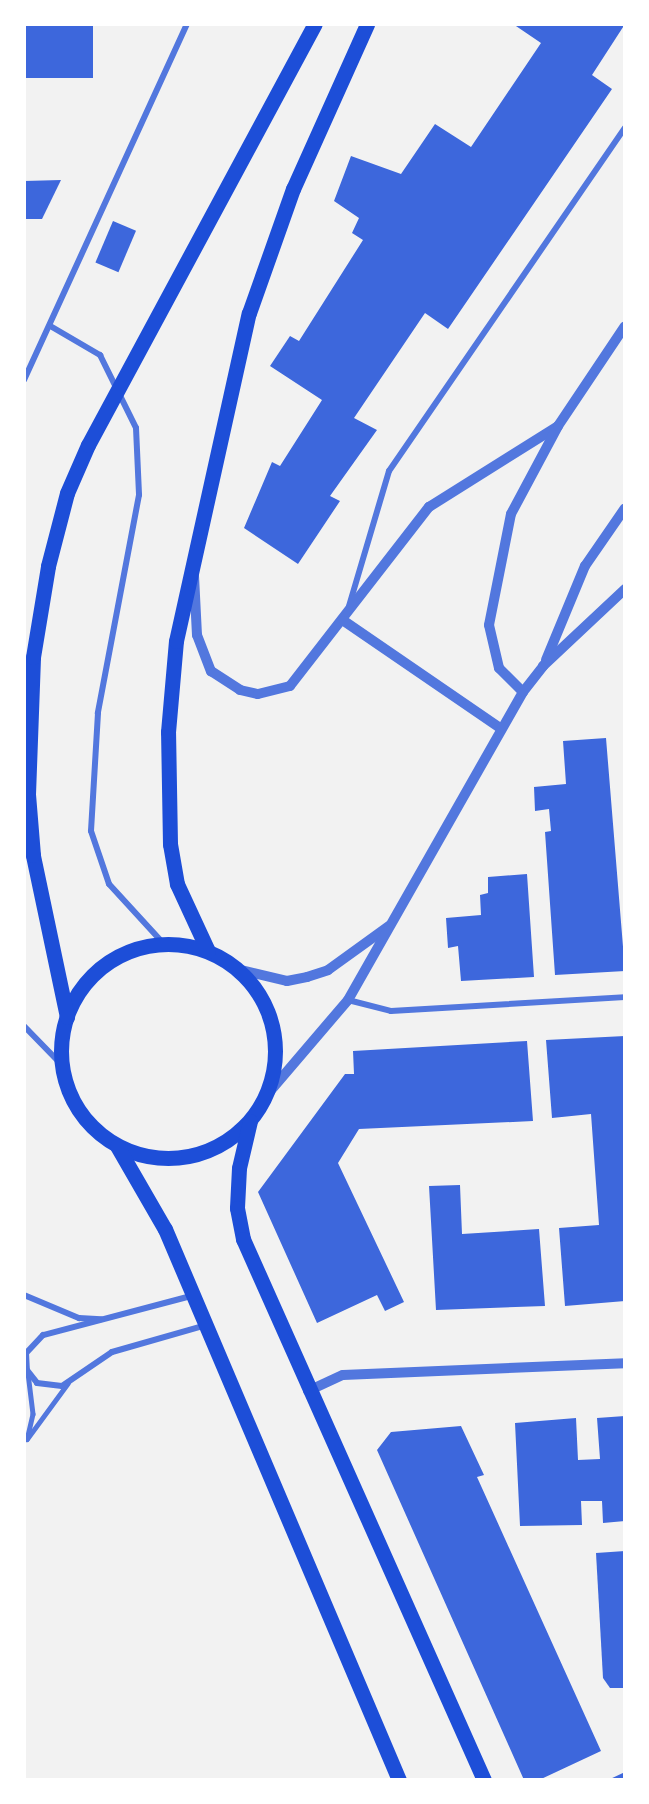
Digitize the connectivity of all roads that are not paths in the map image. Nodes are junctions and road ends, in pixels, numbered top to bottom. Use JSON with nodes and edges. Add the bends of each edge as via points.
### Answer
{"nodes":[{"id":1,"x":187,"y":24,"type":"edge"},
{"id":2,"x":315,"y":24,"type":"edge"},
{"id":3,"x":367,"y":24,"type":"edge"},
{"id":4,"x":625,"y":128,"type":"edge"},
{"id":5,"x":625,"y":326,"type":"edge"},
{"id":6,"x":52,"y":327,"type":"junction"},
{"id":7,"x":24,"y":380,"type":"edge"},
{"id":8,"x":558,"y":426,"type":"junction"},
{"id":9,"x":625,"y":508,"type":"edge"},
{"id":10,"x":193,"y":546,"type":"junction"},
{"id":11,"x":625,"y":589,"type":"edge"},
{"id":12,"x":344,"y":621,"type":"junction"},
{"id":13,"x":543,"y":666,"type":"junction"},
{"id":14,"x":523,"y":692,"type":"junction"},
{"id":15,"x":500,"y":728,"type":"junction"},
{"id":16,"x":392,"y":924,"type":"junction"},
{"id":17,"x":164,"y":944,"type":"junction"},
{"id":18,"x":208,"y":951,"type":"junction"},
{"id":19,"x":237,"y":969,"type":"junction"},
{"id":20,"x":625,"y":998,"type":"edge"},
{"id":21,"x":348,"y":1000,"type":"junction"},
{"id":22,"x":67,"y":1017,"type":"junction"},
{"id":23,"x":24,"y":1026,"type":"edge"},
{"id":24,"x":61,"y":1064,"type":"junction"},
{"id":25,"x":266,"y":1096,"type":"junction"},
{"id":26,"x":250,"y":1121,"type":"junction"},
{"id":27,"x":117,"y":1146,"type":"junction"},
{"id":28,"x":24,"y":1295,"type":"edge"},
{"id":29,"x":191,"y":1296,"type":"junction"},
{"id":30,"x":120,"y":1318,"type":"junction"},
{"id":31,"x":203,"y":1326,"type":"junction"},
{"id":32,"x":625,"y":1363,"type":"edge"},
{"id":33,"x":27,"y":1370,"type":"junction"},
{"id":34,"x":70,"y":1381,"type":"junction"},
{"id":35,"x":308,"y":1391,"type":"junction"},
{"id":36,"x":27,"y":1439,"type":"junction"},
{"id":37,"x":24,"y":1444,"type":"edge"},
{"id":38,"x":399,"y":1780,"type":"edge"},
{"id":39,"x":484,"y":1780,"type":"edge"}],
"edges":[{"from":1,"to":6,"type":"street"},
{"from":2,"to":22,"type":"main road","via":[[88,445],[58,530],[33,657],[28,794],[33,855]]},
{"from":3,"to":10,"type":"main road","via":[[293,189],[249,313]]},
{"from":4,"to":12,"type":"street","via":[[389,471]]},
{"from":5,"to":8,"type":"street"},
{"from":6,"to":7,"type":"street"},
{"from":6,"to":17,"type":"street","via":[[100,355],[136,428],[139,495],[98,713],[90,831],[109,884]]},
{"from":8,"to":12,"type":"street","via":[[429,507]]},
{"from":8,"to":14,"type":"street","via":[[511,514],[489,625],[499,668]]},
{"from":9,"to":13,"type":"street","via":[[585,566]]},
{"from":10,"to":12,"type":"street","via":[[201,655],[232,687],[258,694],[290,686]]},
{"from":10,"to":18,"type":"main road","via":[[176,641],[168,732],[170,844],[177,884]]},
{"from":11,"to":13,"type":"street"},
{"from":12,"to":15,"type":"street"},
{"from":13,"to":14,"type":"street"},
{"from":14,"to":15,"type":"street"},
{"from":15,"to":16,"type":"street"},
{"from":16,"to":19,"type":"street","via":[[328,969],[307,977],[287,981]]},
{"from":16,"to":21,"type":"street"},
{"from":17,"to":18,"type":"main road"},
{"from":17,"to":22,"type":"main road","via":[[139,948],[96,971]]},
{"from":18,"to":19,"type":"main road"},
{"from":19,"to":25,"type":"main road","via":[[271,1019],[274,1070]]},
{"from":20,"to":21,"type":"street","via":[[391,1011]]},
{"from":21,"to":25,"type":"street"},
{"from":22,"to":24,"type":"main road"},
{"from":23,"to":24,"type":"street"},
{"from":24,"to":27,"type":"main road","via":[[76,1108]]},
{"from":25,"to":26,"type":"main road"},
{"from":26,"to":27,"type":"main road","via":[[230,1139],[184,1157],[161,1159]]},
{"from":26,"to":35,"type":"main road","via":[[239,1168],[237,1208],[243,1239]]},
{"from":27,"to":29,"type":"main road","via":[[144,1186]]},
{"from":28,"to":30,"type":"street","via":[[79,1318]]},
{"from":29,"to":30,"type":"street"},
{"from":29,"to":31,"type":"main road"},
{"from":30,"to":33,"type":"street","via":[[43,1335],[27,1353]]},
{"from":31,"to":34,"type":"street","via":[[112,1352]]},
{"from":31,"to":38,"type":"main road"},
{"from":32,"to":35,"type":"street","via":[[343,1375]]},
{"from":33,"to":34,"type":"street","via":[[45,1386]]},
{"from":33,"to":36,"type":"lane","via":[[33,1414]]},
{"from":34,"to":36,"type":"lane"},
{"from":35,"to":39,"type":"main road"},
{"from":36,"to":37,"type":"lane"}]}
